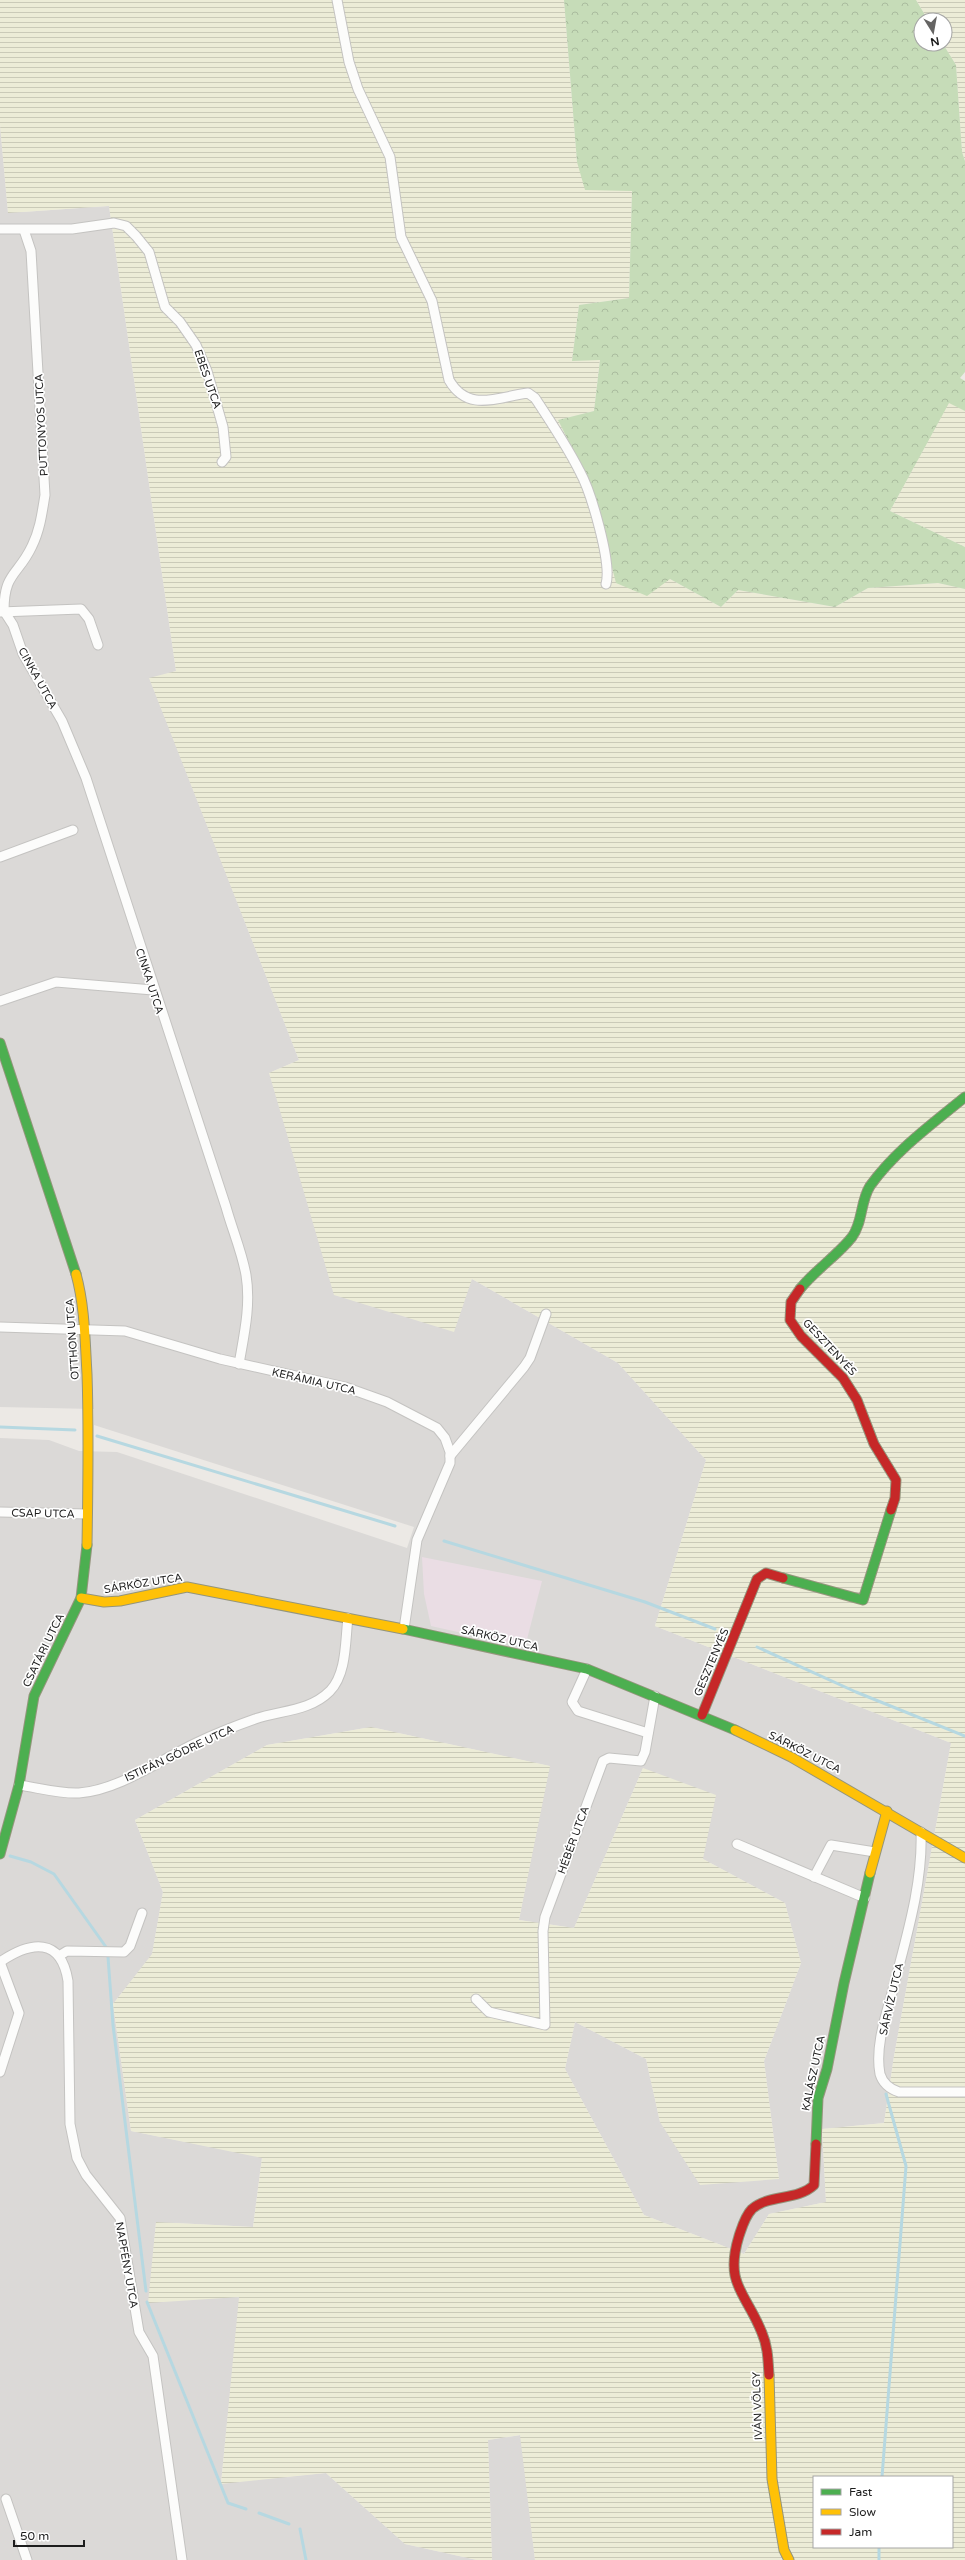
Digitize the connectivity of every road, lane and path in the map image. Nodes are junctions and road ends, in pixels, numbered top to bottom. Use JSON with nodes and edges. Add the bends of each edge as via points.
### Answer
{"nodes":[{"id":1,"x":336,"y":0,"type":"edge"},
{"id":2,"x":0,"y":229,"type":"edge"},
{"id":3,"x":24,"y":230,"type":"junction"},
{"id":4,"x":222,"y":462,"type":"dead end"},
{"id":5,"x":606,"y":584,"type":"dead end"},
{"id":6,"x":2,"y":612,"type":"edge"},
{"id":7,"x":98,"y":644,"type":"dead end"},
{"id":8,"x":73,"y":830,"type":"dead end"},
{"id":9,"x":0,"y":857,"type":"edge"},
{"id":10,"x":153,"y":990,"type":"junction"},
{"id":11,"x":0,"y":1001,"type":"edge"},
{"id":12,"x":0,"y":1043,"type":"edge"},
{"id":13,"x":965,"y":1097,"type":"edge"},
{"id":14,"x":546,"y":1314,"type":"dead end"},
{"id":15,"x":0,"y":1327,"type":"edge"},
{"id":16,"x":85,"y":1330,"type":"junction"},
{"id":17,"x":239,"y":1364,"type":"junction"},
{"id":18,"x":450,"y":1456,"type":"junction"},
{"id":19,"x":0,"y":1512,"type":"edge"},
{"id":20,"x":87,"y":1514,"type":"junction"},
{"id":21,"x":81,"y":1598,"type":"junction"},
{"id":22,"x":348,"y":1618,"type":"junction"},
{"id":23,"x":404,"y":1629,"type":"junction"},
{"id":24,"x":587,"y":1670,"type":"junction"},
{"id":25,"x":655,"y":1696,"type":"junction"},
{"id":26,"x":702,"y":1715,"type":"junction"},
{"id":27,"x":648,"y":1733,"type":"junction"},
{"id":28,"x":19,"y":1785,"type":"junction"},
{"id":29,"x":887,"y":1811,"type":"junction"},
{"id":30,"x":921,"y":1832,"type":"junction"},
{"id":31,"x":737,"y":1844,"type":"dead end"},
{"id":32,"x":875,"y":1852,"type":"junction"},
{"id":33,"x":0,"y":1854,"type":"edge"},
{"id":34,"x":965,"y":1858,"type":"edge"},
{"id":35,"x":814,"y":1877,"type":"junction"},
{"id":36,"x":865,"y":1898,"type":"junction"},
{"id":37,"x":142,"y":1913,"type":"dead end"},
{"id":38,"x":59,"y":1956,"type":"junction"},
{"id":39,"x":0,"y":1962,"type":"edge"},
{"id":40,"x":476,"y":1999,"type":"dead end"},
{"id":41,"x":0,"y":2072,"type":"edge"},
{"id":42,"x":965,"y":2092,"type":"edge"},
{"id":43,"x":732,"y":2256,"type":"joint"},
{"id":44,"x":6,"y":2499,"type":"dead end"},
{"id":45,"x":28,"y":2560,"type":"edge"},
{"id":46,"x":182,"y":2560,"type":"edge"},
{"id":47,"x":789,"y":2560,"type":"edge"}],
"edges":[{"from":1,"to":5,"type":"street","via":[[349,62],[358,89],[390,157],[401,237],[432,301],[449,380],[465,399],[477,401],[528,393],[535,398],[581,473],[607,554],[609,575]]},
{"from":2,"to":3,"type":"street","name":"EBES UTCA"},
{"from":3,"to":4,"type":"street","name":"EBES UTCA","via":[[72,229],[114,223],[126,226],[136,236],[149,252],[164,307],[180,322],[196,345],[206,370],[223,427],[226,457]]},
{"from":3,"to":6,"type":"street","name":"PUTTONYOS UTCA","via":[[31,251],[45,496],[40,525],[32,546],[10,576],[4,592]]},
{"from":6,"to":7,"type":"street","via":[[81,609],[89,619]]},
{"from":6,"to":10,"type":"street","name":"CINKA UTCA","via":[[13,625],[23,654],[62,721],[86,778]]},
{"from":8,"to":9,"type":"street"},
{"from":10,"to":11,"type":"street","via":[[56,982]]},
{"from":10,"to":17,"type":"street","name":"CINKA UTCA","via":[[246,1275],[247,1314]]},
{"from":12,"to":16,"type":"street","name":"OTTHON UTCA","via":[[65,1235],[81,1292]]},
{"from":13,"to":26,"type":"street","name":"GESZTENYÉS","via":[[904,1147],[870,1188],[860,1226],[799,1290],[788,1310],[794,1328],[849,1386],[868,1424],[875,1445],[896,1477],[898,1485],[895,1498],[863,1600],[766,1573],[761,1576],[757,1579]]},
{"from":14,"to":18,"type":"street","via":[[530,1358],[524,1367]]},
{"from":15,"to":16,"type":"street","name":"KERÁMIA UTCA"},
{"from":16,"to":17,"type":"street","name":"KERÁMIA UTCA","via":[[126,1331]]},
{"from":16,"to":20,"type":"street","name":"OTTHON UTCA","via":[[89,1440]]},
{"from":17,"to":18,"type":"street","name":"KERÁMIA UTCA","via":[[345,1387],[387,1402],[437,1428],[446,1438]]},
{"from":18,"to":23,"type":"street","name":"KERÁMIA UTCA","via":[[442,1484],[417,1540]]},
{"from":19,"to":20,"type":"street","name":"CSAP UTCA"},
{"from":20,"to":21,"type":"street","name":"OTTHON UTCA","via":[[87,1555]]},
{"from":21,"to":22,"type":"street","name":"SÁRKÖZ UTCA","via":[[104,1602],[187,1588]]},
{"from":21,"to":28,"type":"street","name":"CSATÁRI UTCA","via":[[34,1696]]},
{"from":22,"to":23,"type":"street","name":"SÁRKÖZ UTCA"},
{"from":22,"to":28,"type":"street","name":"ISTIFÁN GÖDRE UTCA","via":[[341,1669],[330,1690],[317,1701],[292,1711],[257,1718],[228,1729],[140,1773],[99,1788],[74,1792]]},
{"from":23,"to":24,"type":"street","name":"SÁRKÖZ UTCA"},
{"from":24,"to":25,"type":"street","name":"SÁRKÖZ UTCA"},
{"from":24,"to":27,"type":"street","via":[[572,1702],[574,1707],[578,1711]]},
{"from":25,"to":26,"type":"street","name":"SÁRKÖZ UTCA"},
{"from":25,"to":27,"type":"street","name":"HÉBÉR UTCA"},
{"from":26,"to":29,"type":"street","name":"SÁRKÖZ UTCA","via":[[791,1757]]},
{"from":27,"to":40,"type":"street","name":"HÉBÉR UTCA","via":[[641,1761],[609,1758],[603,1761],[550,1903],[543,1931],[545,2025],[489,2012]]},
{"from":28,"to":33,"type":"street","name":"CSATÁRI UTCA"},
{"from":29,"to":30,"type":"street","name":"SÁRKÖZ UTCA"},
{"from":29,"to":32,"type":"street","name":"KALÁSZ UTCA"},
{"from":30,"to":34,"type":"street","name":"SÁRKÖZ UTCA"},
{"from":30,"to":42,"type":"street","name":"SÁRVÍZ UTCA","via":[[922,1854],[914,1905],[880,2044],[880,2074],[890,2089],[899,2092]]},
{"from":31,"to":35,"type":"street"},
{"from":32,"to":35,"type":"street","via":[[831,1845]]},
{"from":32,"to":36,"type":"street","name":"KALÁSZ UTCA"},
{"from":35,"to":36,"type":"street"},
{"from":36,"to":43,"type":"street","name":"KALÁSZ UTCA","via":[[827,2069],[818,2098],[814,2185],[806,2191],[755,2206],[746,2214]]},
{"from":37,"to":38,"type":"street","via":[[130,1946],[124,1952],[67,1951]]},
{"from":38,"to":39,"type":"street","via":[[43,1947],[30,1947]]},
{"from":38,"to":46,"type":"street","name":"NAPFÉNY UTCA","via":[[65,1964],[68,1982],[72,2142],[86,2175],[120,2218],[139,2332],[153,2356]]},
{"from":39,"to":41,"type":"street","via":[[19,2013]]},
{"from":43,"to":47,"type":"street","name":"IVÁN VÖLGY","via":[[735,2282],[764,2336],[768,2350],[772,2479],[784,2550]]},
{"from":44,"to":45,"type":"street"}]}
